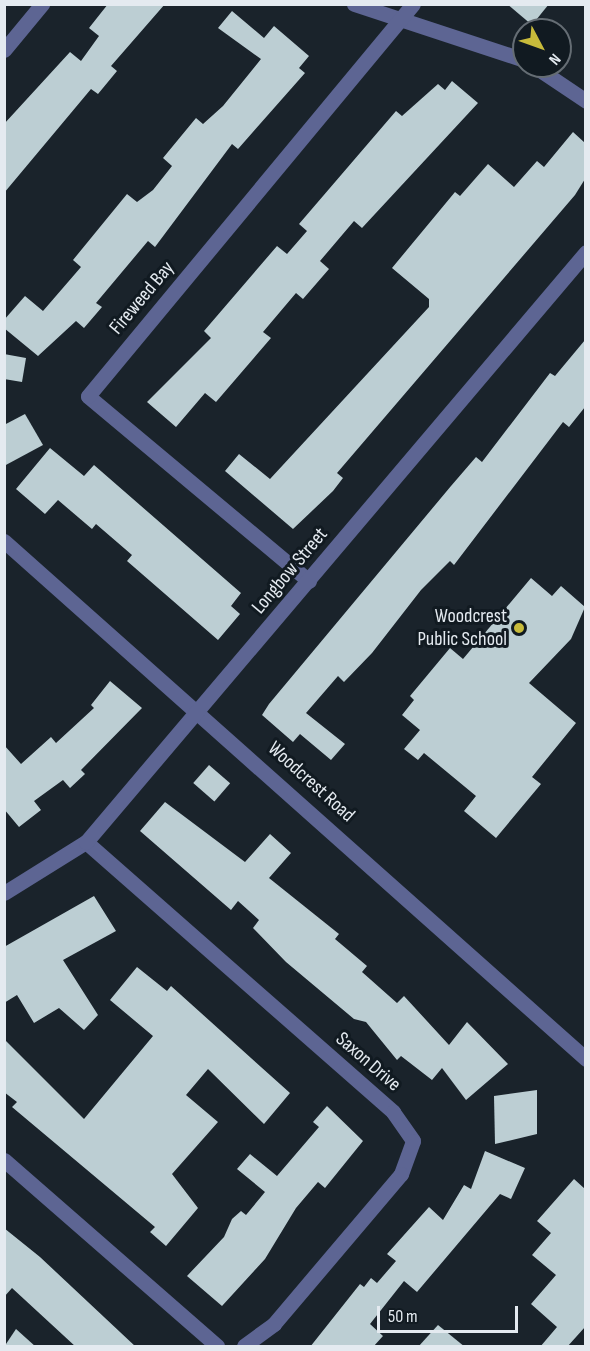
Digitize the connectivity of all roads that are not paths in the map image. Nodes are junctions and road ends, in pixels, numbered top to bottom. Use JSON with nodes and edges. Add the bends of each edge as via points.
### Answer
{"nodes":[{"id":1,"x":42,"y":4,"type":"edge"},
{"id":2,"x":354,"y":4,"type":"edge"},
{"id":3,"x":413,"y":4,"type":"edge"},
{"id":4,"x":400,"y":20,"type":"junction"},
{"id":5,"x":4,"y":50,"type":"edge"},
{"id":6,"x":512,"y":56,"type":"edge"},
{"id":7,"x":552,"y":78,"type":"edge"},
{"id":8,"x":585,"y":100,"type":"edge"},
{"id":9,"x":585,"y":252,"type":"edge"},
{"id":10,"x":4,"y":541,"type":"edge"},
{"id":11,"x":309,"y":581,"type":"junction"},
{"id":12,"x":199,"y":710,"type":"junction"},
{"id":13,"x":86,"y":842,"type":"junction"},
{"id":14,"x":4,"y":893,"type":"edge"},
{"id":15,"x":585,"y":1059,"type":"edge"},
{"id":16,"x":4,"y":1160,"type":"edge"},
{"id":17,"x":217,"y":1347,"type":"edge"},
{"id":18,"x":244,"y":1347,"type":"edge"}],
"edges":[{"from":1,"to":5,"type":"street"},
{"from":2,"to":4,"type":"street"},
{"from":3,"to":4,"type":"street","name":"Fireweed Bay"},
{"from":4,"to":6,"type":"street"},
{"from":4,"to":11,"type":"street","name":"Fireweed Bay","via":[[88,396]]},
{"from":7,"to":8,"type":"street"},
{"from":9,"to":11,"type":"street","name":"Longbow Street"},
{"from":10,"to":12,"type":"street","name":"Woodcrest Road"},
{"from":11,"to":12,"type":"street","name":"Longbow Street"},
{"from":12,"to":13,"type":"street","name":"Longbow Street"},
{"from":12,"to":15,"type":"street","name":"Woodcrest Road"},
{"from":13,"to":14,"type":"street","name":"Longbow Street"},
{"from":13,"to":18,"type":"street","name":"Saxon Drive","via":[[393,1112],[413,1141],[401,1174],[274,1324]]},
{"from":16,"to":17,"type":"street"}]}
